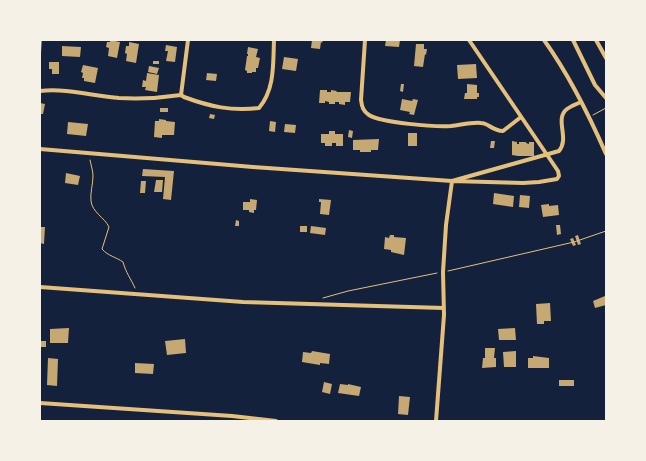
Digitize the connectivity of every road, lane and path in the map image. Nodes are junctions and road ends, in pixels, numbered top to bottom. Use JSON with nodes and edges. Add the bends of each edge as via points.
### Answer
{"nodes":[{"id":1,"x":188,"y":40,"type":"edge"},
{"id":2,"x":274,"y":40,"type":"edge"},
{"id":3,"x":365,"y":40,"type":"edge"},
{"id":4,"x":469,"y":40,"type":"edge"},
{"id":5,"x":544,"y":40,"type":"edge"},
{"id":6,"x":573,"y":40,"type":"edge"},
{"id":7,"x":596,"y":40,"type":"edge"},
{"id":8,"x":606,"y":58,"type":"edge"},
{"id":9,"x":40,"y":91,"type":"edge"},
{"id":10,"x":181,"y":95,"type":"junction"},
{"id":11,"x":606,"y":98,"type":"edge"},
{"id":12,"x":581,"y":102,"type":"junction"},
{"id":13,"x":606,"y":108,"type":"edge"},
{"id":14,"x":521,"y":117,"type":"junction"},
{"id":15,"x":589,"y":117,"type":"junction"},
{"id":16,"x":40,"y":149,"type":"edge"},
{"id":17,"x":88,"y":153,"type":"junction"},
{"id":18,"x":547,"y":154,"type":"junction"},
{"id":19,"x":606,"y":154,"type":"edge"},
{"id":20,"x":452,"y":180,"type":"junction"},
{"id":21,"x":606,"y":231,"type":"edge"},
{"id":22,"x":443,"y":272,"type":"junction"},
{"id":23,"x":40,"y":286,"type":"edge"},
{"id":24,"x":138,"y":294,"type":"junction"},
{"id":25,"x":318,"y":300,"type":"dead end"},
{"id":26,"x":444,"y":308,"type":"junction"},
{"id":27,"x":40,"y":403,"type":"edge"},
{"id":28,"x":276,"y":421,"type":"edge"},
{"id":29,"x":436,"y":421,"type":"edge"}],
"edges":[{"from":1,"to":10,"type":"street"},
{"from":2,"to":10,"type":"street","via":[[270,92],[259,108],[242,110],[208,106]]},
{"from":3,"to":14,"type":"street","via":[[361,100],[363,109],[370,116],[415,125],[451,126],[483,122],[496,131],[503,131]]},
{"from":4,"to":14,"type":"street"},
{"from":5,"to":12,"type":"street"},
{"from":6,"to":11,"type":"street"},
{"from":7,"to":8,"type":"street"},
{"from":9,"to":10,"type":"street","via":[[55,89],[120,98]]},
{"from":12,"to":15,"type":"street"},
{"from":12,"to":18,"type":"street","via":[[564,111],[561,127],[564,136],[562,147]]},
{"from":13,"to":15,"type":"path"},
{"from":14,"to":18,"type":"street"},
{"from":15,"to":19,"type":"street"},
{"from":16,"to":17,"type":"street"},
{"from":17,"to":20,"type":"street"},
{"from":17,"to":24,"type":"path","via":[[93,175],[91,201],[94,209],[109,227],[102,249],[106,254],[123,262],[125,272]]},
{"from":18,"to":20,"type":"street"},
{"from":18,"to":20,"type":"street","via":[[558,171],[557,179],[539,182]]},
{"from":20,"to":22,"type":"street"},
{"from":21,"to":22,"type":"path","via":[[574,242]]},
{"from":22,"to":25,"type":"path","via":[[348,291]]},
{"from":22,"to":26,"type":"street"},
{"from":23,"to":24,"type":"street"},
{"from":24,"to":26,"type":"street","via":[[243,302]]},
{"from":26,"to":29,"type":"street"},
{"from":27,"to":28,"type":"street"}]}
